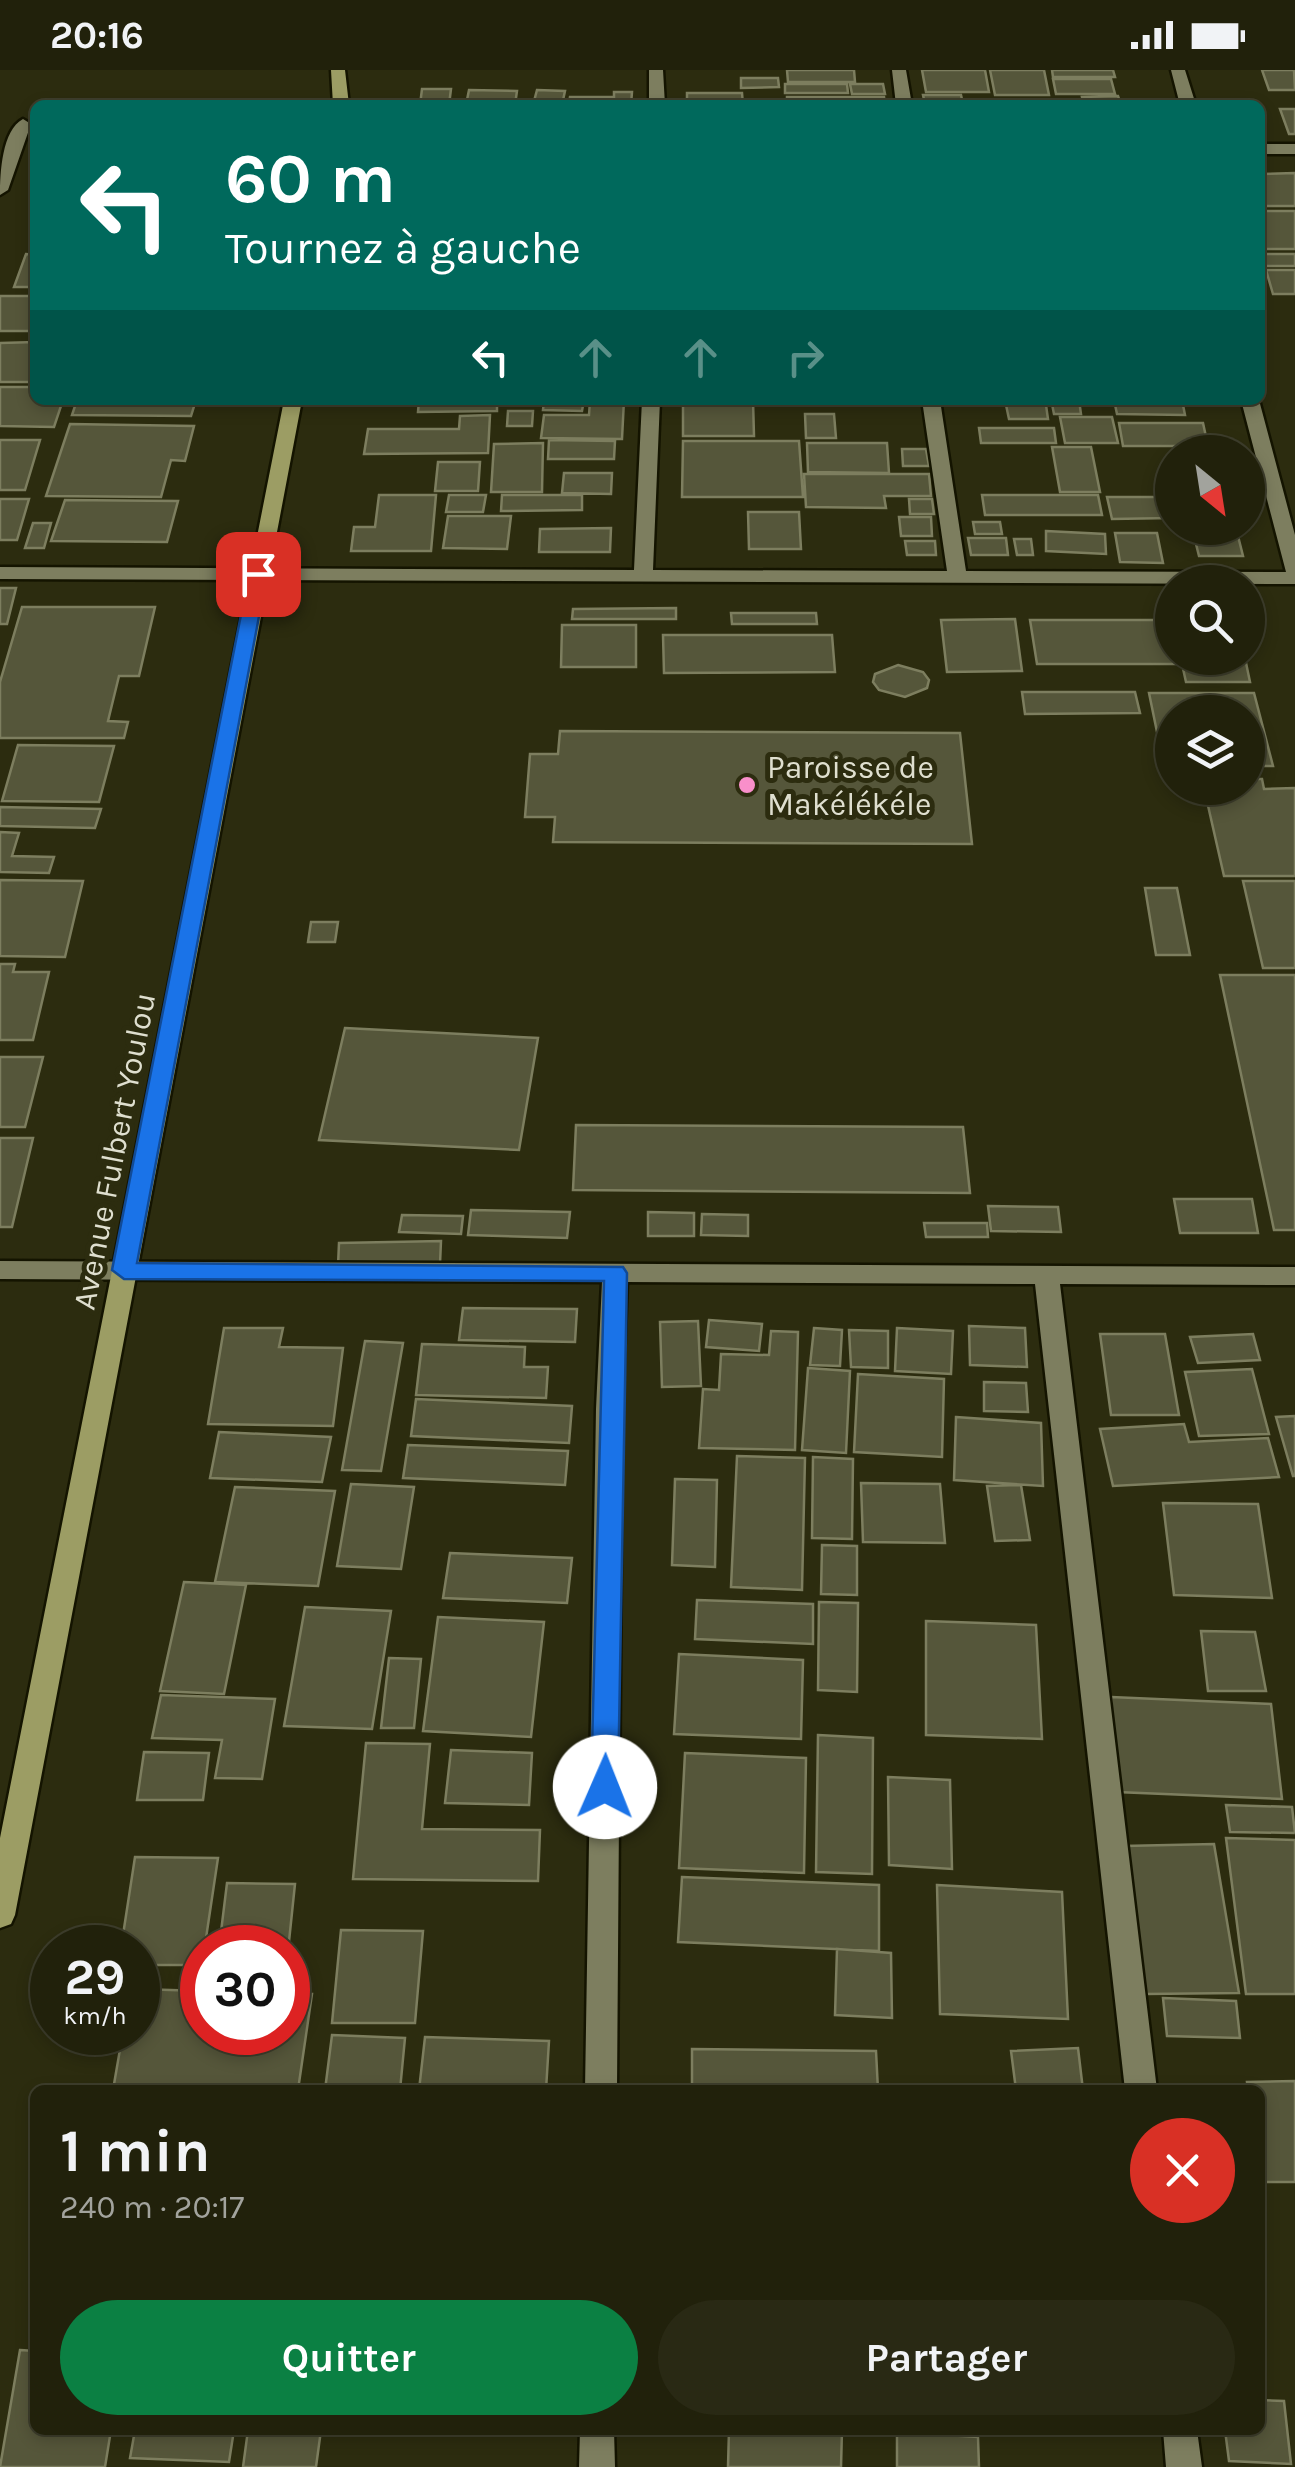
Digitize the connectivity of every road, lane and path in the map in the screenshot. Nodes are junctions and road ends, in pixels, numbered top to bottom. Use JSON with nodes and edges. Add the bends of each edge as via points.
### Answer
{"nodes":[{"id":1,"x":338,"y":70,"type":"edge"},
{"id":2,"x":656,"y":70,"type":"edge"},
{"id":3,"x":899,"y":70,"type":"edge"},
{"id":4,"x":1178,"y":70,"type":"edge"},
{"id":5,"x":341,"y":100,"type":"edge"},
{"id":6,"x":657,"y":100,"type":"edge"},
{"id":7,"x":903,"y":100,"type":"edge"},
{"id":8,"x":1187,"y":100,"type":"edge"},
{"id":9,"x":22,"y":124,"type":"dead end"},
{"id":10,"x":1265,"y":148,"type":"edge"},
{"id":11,"x":1295,"y":149,"type":"edge"},
{"id":12,"x":0,"y":190,"type":"edge"},
{"id":13,"x":292,"y":405,"type":"edge"},
{"id":14,"x":650,"y":405,"type":"edge"},
{"id":15,"x":932,"y":405,"type":"edge"},
{"id":16,"x":1251,"y":405,"type":"edge"},
{"id":17,"x":0,"y":573,"type":"edge"},
{"id":18,"x":258,"y":574,"type":"junction"},
{"id":19,"x":1295,"y":575,"type":"edge"},
{"id":20,"x":642,"y":577,"type":"junction"},
{"id":21,"x":957,"y":578,"type":"junction"},
{"id":22,"x":0,"y":1270,"type":"edge"},
{"id":23,"x":124,"y":1270,"type":"junction"},
{"id":24,"x":615,"y":1273,"type":"junction"},
{"id":25,"x":1047,"y":1276,"type":"junction"},
{"id":26,"x":1295,"y":1276,"type":"edge"},
{"id":27,"x":0,"y":1915,"type":"edge"},
{"id":28,"x":601,"y":2085,"type":"edge"},
{"id":29,"x":1140,"y":2085,"type":"edge"},
{"id":30,"x":597,"y":2435,"type":"edge"},
{"id":31,"x":1181,"y":2435,"type":"edge"},
{"id":32,"x":597,"y":2467,"type":"edge"},
{"id":33,"x":1184,"y":2467,"type":"edge"}],
"edges":[{"from":1,"to":5,"type":"main road"},
{"from":2,"to":6,"type":"street"},
{"from":3,"to":7,"type":"street"},
{"from":4,"to":8,"type":"street"},
{"from":9,"to":12,"type":"street"},
{"from":10,"to":11,"type":"street"},
{"from":13,"to":18,"type":"main road","name":"Avenue Fulbert Youlou"},
{"from":14,"to":20,"type":"street"},
{"from":15,"to":21,"type":"street"},
{"from":16,"to":19,"type":"street"},
{"from":17,"to":18,"type":"street"},
{"from":18,"to":20,"type":"street"},
{"from":18,"to":23,"type":"main road","name":"Avenue Fulbert Youlou"},
{"from":19,"to":21,"type":"street"},
{"from":20,"to":21,"type":"street"},
{"from":22,"to":23,"type":"street"},
{"from":23,"to":24,"type":"street"},
{"from":23,"to":27,"type":"main road","name":"Avenue Fulbert Youlou"},
{"from":24,"to":25,"type":"street"},
{"from":24,"to":28,"type":"street"},
{"from":25,"to":26,"type":"street"},
{"from":25,"to":29,"type":"street"},
{"from":30,"to":32,"type":"street"},
{"from":31,"to":33,"type":"street"}]}
